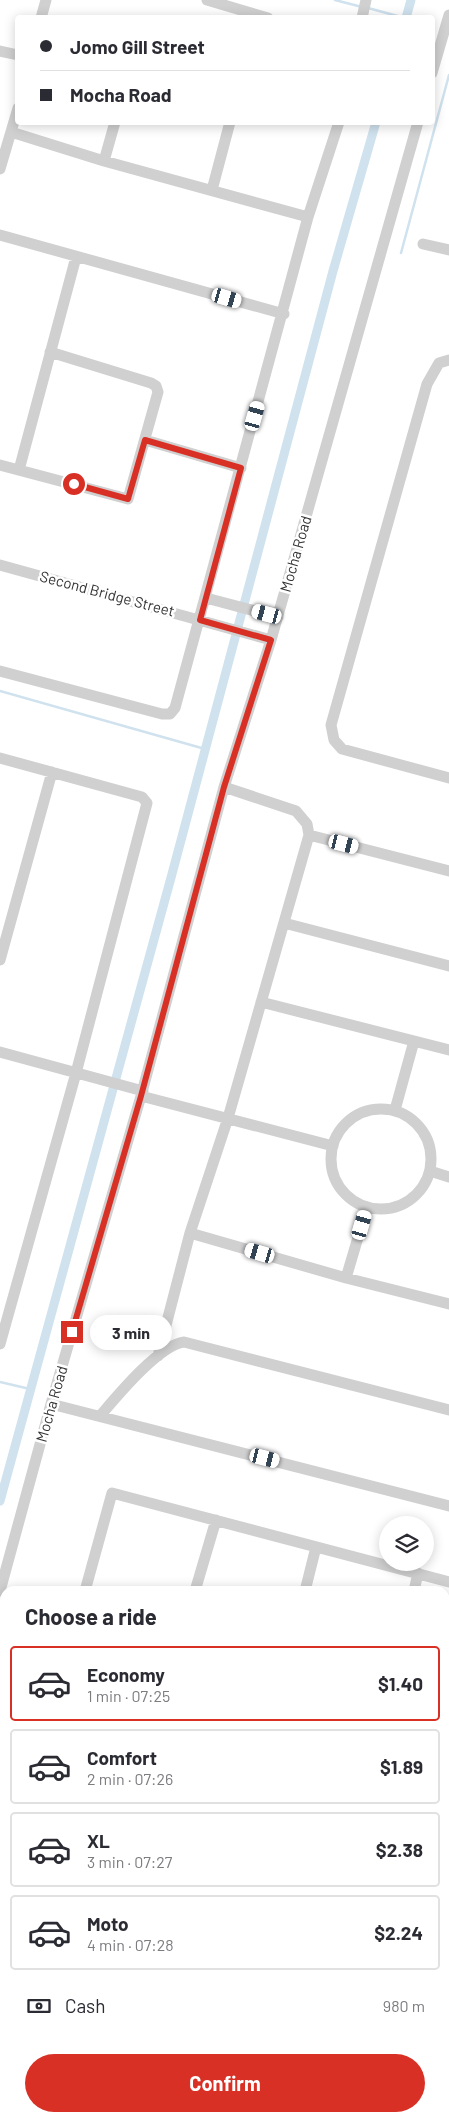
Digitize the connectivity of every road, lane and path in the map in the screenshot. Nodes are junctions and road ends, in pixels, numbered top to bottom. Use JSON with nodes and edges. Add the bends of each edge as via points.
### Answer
{"nodes":[{"id":1,"x":46,"y":0,"type":"edge"},
{"id":2,"x":207,"y":0,"type":"edge"},
{"id":3,"x":366,"y":0,"type":"edge"},
{"id":4,"x":42,"y":15,"type":"edge"},
{"id":5,"x":258,"y":15,"type":"edge"},
{"id":6,"x":362,"y":15,"type":"edge"},
{"id":7,"x":449,"y":15,"type":"edge"},
{"id":8,"x":0,"y":51,"type":"edge"},
{"id":9,"x":15,"y":54,"type":"edge"},
{"id":10,"x":435,"y":63,"type":"edge"},
{"id":11,"x":15,"y":118,"type":"edge"},
{"id":12,"x":113,"y":125,"type":"edge"},
{"id":13,"x":229,"y":125,"type":"edge"},
{"id":14,"x":339,"y":125,"type":"edge"},
{"id":15,"x":417,"y":125,"type":"edge"},
{"id":16,"x":11,"y":132,"type":"junction"},
{"id":17,"x":104,"y":161,"type":"junction"},
{"id":18,"x":0,"y":169,"type":"edge"},
{"id":19,"x":212,"y":190,"type":"junction"},
{"id":20,"x":308,"y":217,"type":"junction"},
{"id":21,"x":0,"y":235,"type":"edge"},
{"id":22,"x":423,"y":244,"type":"dead end"},
{"id":23,"x":449,"y":250,"type":"edge"},
{"id":24,"x":76,"y":257,"type":"junction"},
{"id":25,"x":284,"y":314,"type":"junction"},
{"id":26,"x":50,"y":352,"type":"junction"},
{"id":27,"x":449,"y":360,"type":"edge"},
{"id":28,"x":145,"y":440,"type":"junction"},
{"id":29,"x":0,"y":464,"type":"edge"},
{"id":30,"x":241,"y":468,"type":"junction"},
{"id":31,"x":19,"y":470,"type":"junction"},
{"id":32,"x":0,"y":565,"type":"edge"},
{"id":33,"x":206,"y":598,"type":"junction"},
{"id":34,"x":278,"y":617,"type":"junction"},
{"id":35,"x":200,"y":620,"type":"junction"},
{"id":36,"x":271,"y":640,"type":"junction"},
{"id":37,"x":0,"y":671,"type":"edge"},
{"id":38,"x":0,"y":758,"type":"edge"},
{"id":39,"x":52,"y":772,"type":"junction"},
{"id":40,"x":449,"y":778,"type":"edge"},
{"id":41,"x":224,"y":787,"type":"junction"},
{"id":42,"x":309,"y":835,"type":"junction"},
{"id":43,"x":449,"y":871,"type":"edge"},
{"id":44,"x":284,"y":923,"type":"junction"},
{"id":45,"x":0,"y":960,"type":"edge"},
{"id":46,"x":449,"y":966,"type":"edge"},
{"id":47,"x":261,"y":1002,"type":"junction"},
{"id":48,"x":414,"y":1041,"type":"junction"},
{"id":49,"x":449,"y":1050,"type":"edge"},
{"id":50,"x":0,"y":1052,"type":"edge"},
{"id":51,"x":76,"y":1073,"type":"junction"},
{"id":52,"x":142,"y":1093,"type":"junction"},
{"id":53,"x":394,"y":1110,"type":"junction"},
{"id":54,"x":228,"y":1118,"type":"junction"},
{"id":55,"x":333,"y":1146,"type":"junction"},
{"id":56,"x":430,"y":1172,"type":"junction"},
{"id":57,"x":449,"y":1177,"type":"edge"},
{"id":58,"x":367,"y":1207,"type":"junction"},
{"id":59,"x":190,"y":1233,"type":"junction"},
{"id":60,"x":346,"y":1278,"type":"junction"},
{"id":61,"x":449,"y":1304,"type":"edge"},
{"id":62,"x":0,"y":1344,"type":"edge"},
{"id":63,"x":158,"y":1356,"type":"junction"},
{"id":64,"x":51,"y":1404,"type":"junction"},
{"id":65,"x":449,"y":1410,"type":"edge"},
{"id":66,"x":100,"y":1416,"type":"junction"},
{"id":67,"x":449,"y":1506,"type":"edge"},
{"id":68,"x":216,"y":1520,"type":"junction"},
{"id":69,"x":316,"y":1546,"type":"junction"},
{"id":70,"x":418,"y":1574,"type":"junction"},
{"id":71,"x":449,"y":1582,"type":"edge"},
{"id":72,"x":1,"y":1586,"type":"edge"},
{"id":73,"x":86,"y":1586,"type":"edge"},
{"id":74,"x":197,"y":1586,"type":"edge"},
{"id":75,"x":305,"y":1586,"type":"edge"},
{"id":76,"x":415,"y":1586,"type":"edge"}],
"edges":[{"from":1,"to":4,"type":"street"},
{"from":2,"to":5,"type":"street"},
{"from":3,"to":6,"type":"street"},
{"from":7,"to":10,"type":"street"},
{"from":8,"to":9,"type":"street"},
{"from":11,"to":16,"type":"street"},
{"from":12,"to":17,"type":"street"},
{"from":13,"to":19,"type":"street"},
{"from":14,"to":20,"type":"street"},
{"from":15,"to":34,"type":"street","name":"Mocha Road"},
{"from":16,"to":17,"type":"street"},
{"from":16,"to":18,"type":"street"},
{"from":17,"to":19,"type":"street"},
{"from":19,"to":20,"type":"street"},
{"from":20,"to":25,"type":"street"},
{"from":21,"to":24,"type":"street"},
{"from":22,"to":23,"type":"street"},
{"from":24,"to":25,"type":"street"},
{"from":24,"to":26,"type":"street"},
{"from":25,"to":30,"type":"street"},
{"from":26,"to":28,"type":"street","via":[[156,386],[158,392]]},
{"from":26,"to":31,"type":"street"},
{"from":27,"to":40,"type":"street","via":[[439,364],[427,384],[331,725],[334,740],[342,749]]},
{"from":28,"to":30,"type":"street"},
{"from":28,"to":31,"type":"street","via":[[128,499]]},
{"from":29,"to":31,"type":"street"},
{"from":30,"to":33,"type":"street"},
{"from":32,"to":35,"type":"street","name":"Second Bridge Street"},
{"from":33,"to":34,"type":"street"},
{"from":33,"to":35,"type":"street"},
{"from":34,"to":36,"type":"street","name":"Mocha Road"},
{"from":35,"to":36,"type":"street","name":"Second Bridge Street"},
{"from":35,"to":37,"type":"street","via":[[175,708],[170,714]]},
{"from":36,"to":41,"type":"street","name":"Mocha Road"},
{"from":38,"to":39,"type":"street"},
{"from":39,"to":45,"type":"street"},
{"from":39,"to":51,"type":"street","via":[[147,802]]},
{"from":41,"to":42,"type":"street","via":[[296,811],[307,824]]},
{"from":41,"to":52,"type":"street","name":"Mocha Road"},
{"from":42,"to":43,"type":"street"},
{"from":42,"to":44,"type":"street"},
{"from":44,"to":46,"type":"street"},
{"from":44,"to":47,"type":"street"},
{"from":47,"to":48,"type":"street"},
{"from":47,"to":54,"type":"street"},
{"from":48,"to":49,"type":"street"},
{"from":48,"to":53,"type":"street"},
{"from":50,"to":51,"type":"street"},
{"from":51,"to":52,"type":"street"},
{"from":51,"to":62,"type":"street"},
{"from":52,"to":54,"type":"street"},
{"from":52,"to":64,"type":"street","name":"Mocha Road"},
{"from":53,"to":55,"type":"street","via":[[371,1110],[356,1115],[339,1132]]},
{"from":53,"to":56,"type":"street","via":[[415,1121],[424,1134],[430,1148]]},
{"from":54,"to":55,"type":"street"},
{"from":54,"to":59,"type":"street"},
{"from":55,"to":58,"type":"street","via":[[331,1161],[338,1184],[353,1200]]},
{"from":56,"to":57,"type":"street"},
{"from":56,"to":58,"type":"street","via":[[423,1186],[406,1203],[391,1208]]},
{"from":58,"to":60,"type":"street"},
{"from":59,"to":60,"type":"street"},
{"from":59,"to":63,"type":"street"},
{"from":60,"to":61,"type":"street"},
{"from":63,"to":65,"type":"street","via":[[172,1345],[193,1343]]},
{"from":63,"to":66,"type":"street"},
{"from":64,"to":66,"type":"street"},
{"from":64,"to":72,"type":"street","name":"Mocha Road"},
{"from":66,"to":67,"type":"street"},
{"from":68,"to":69,"type":"street"},
{"from":68,"to":73,"type":"street","via":[[112,1493]]},
{"from":68,"to":74,"type":"street"},
{"from":69,"to":70,"type":"street"},
{"from":69,"to":75,"type":"street"},
{"from":70,"to":71,"type":"street"},
{"from":70,"to":76,"type":"street"}]}
